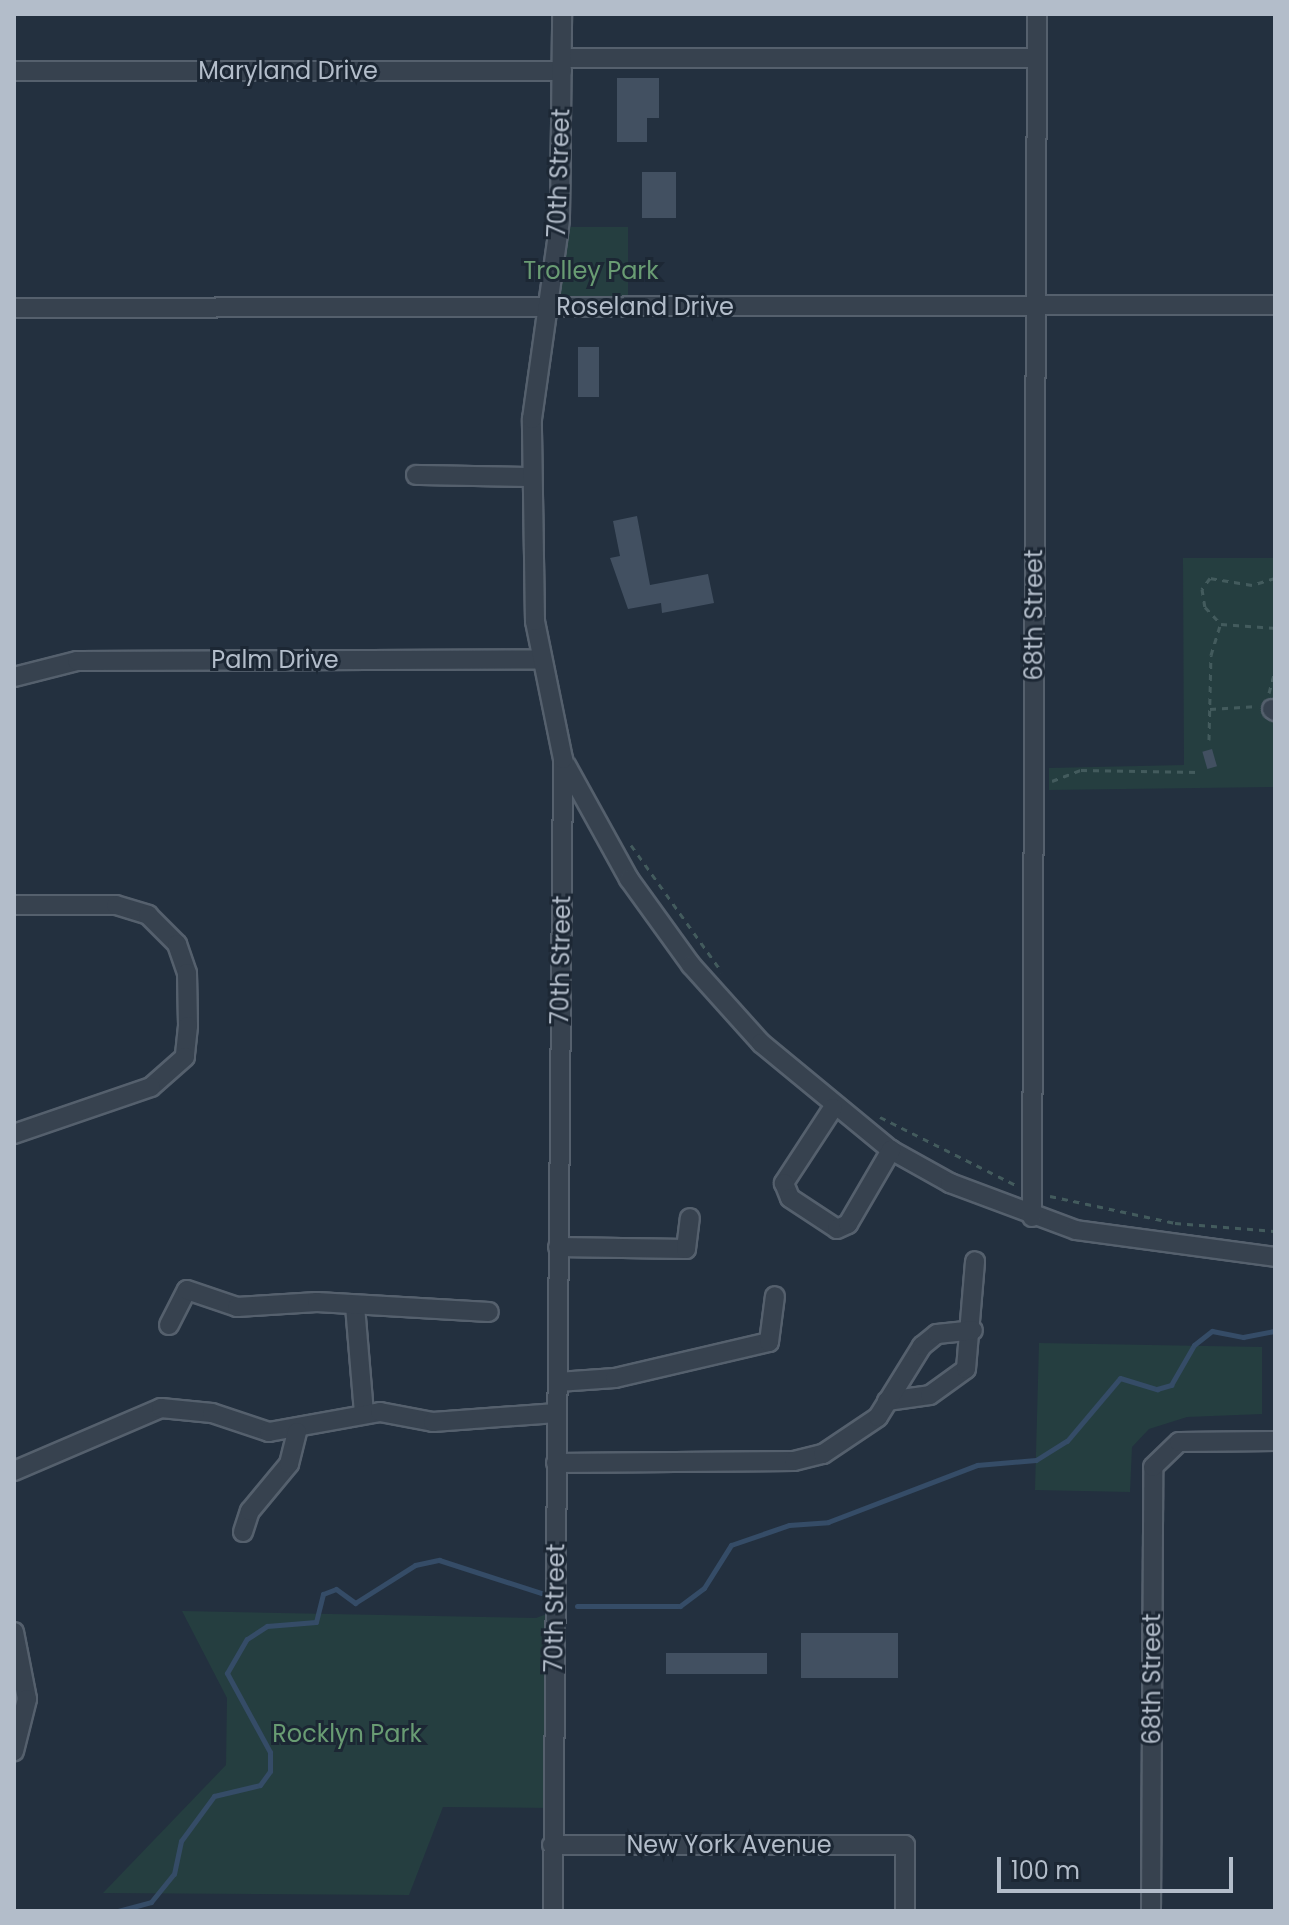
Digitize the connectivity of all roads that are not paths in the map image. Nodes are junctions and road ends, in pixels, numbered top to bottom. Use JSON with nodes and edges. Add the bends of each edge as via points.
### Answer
{"nodes":[{"id":1,"x":562,"y":14,"type":"edge"},
{"id":2,"x":1037,"y":14,"type":"edge"},
{"id":3,"x":1036,"y":58,"type":"junction"},
{"id":4,"x":562,"y":64,"type":"junction"},
{"id":5,"x":14,"y":71,"type":"edge"},
{"id":6,"x":1275,"y":305,"type":"edge"},
{"id":7,"x":547,"y":307,"type":"junction"},
{"id":8,"x":1035,"y":307,"type":"junction"},
{"id":9,"x":14,"y":308,"type":"edge"},
{"id":10,"x":416,"y":475,"type":"dead end"},
{"id":11,"x":532,"y":477,"type":"junction"},
{"id":12,"x":539,"y":659,"type":"junction"},
{"id":13,"x":14,"y":677,"type":"edge"},
{"id":14,"x":563,"y":759,"type":"junction"},
{"id":15,"x":14,"y":905,"type":"edge"},
{"id":16,"x":833,"y":1108,"type":"junction"},
{"id":17,"x":14,"y":1134,"type":"edge"},
{"id":18,"x":891,"y":1150,"type":"junction"},
{"id":19,"x":1032,"y":1217,"type":"junction"},
{"id":20,"x":690,"y":1218,"type":"dead end"},
{"id":21,"x":558,"y":1247,"type":"junction"},
{"id":22,"x":1275,"y":1257,"type":"edge"},
{"id":23,"x":975,"y":1261,"type":"dead end"},
{"id":24,"x":775,"y":1296,"type":"dead end"},
{"id":25,"x":355,"y":1306,"type":"junction"},
{"id":26,"x":489,"y":1312,"type":"dead end"},
{"id":27,"x":169,"y":1325,"type":"dead end"},
{"id":28,"x":973,"y":1330,"type":"junction"},
{"id":29,"x":558,"y":1382,"type":"junction"},
{"id":30,"x":887,"y":1401,"type":"junction"},
{"id":31,"x":557,"y":1413,"type":"junction"},
{"id":32,"x":364,"y":1414,"type":"junction"},
{"id":33,"x":297,"y":1432,"type":"junction"},
{"id":34,"x":1275,"y":1441,"type":"edge"},
{"id":35,"x":556,"y":1463,"type":"junction"},
{"id":36,"x":14,"y":1471,"type":"edge"},
{"id":37,"x":243,"y":1532,"type":"dead end"},
{"id":38,"x":14,"y":1632,"type":"edge"},
{"id":39,"x":14,"y":1751,"type":"edge"},
{"id":40,"x":552,"y":1845,"type":"junction"},
{"id":41,"x":553,"y":1911,"type":"edge"},
{"id":42,"x":905,"y":1911,"type":"edge"},
{"id":43,"x":1151,"y":1911,"type":"edge"}],
"edges":[{"from":1,"to":4,"type":"street","name":"70th Street"},
{"from":2,"to":3,"type":"street","name":"68th Street"},
{"from":3,"to":4,"type":"street","name":"Maryland Drive"},
{"from":3,"to":8,"type":"street","name":"68th Street"},
{"from":4,"to":5,"type":"street","name":"Maryland Drive"},
{"from":4,"to":7,"type":"street","name":"70th Street","via":[[560,219]]},
{"from":6,"to":8,"type":"street","name":"Roseland Drive"},
{"from":7,"to":8,"type":"street","name":"Roseland Drive"},
{"from":7,"to":9,"type":"street","name":"Roseland Drive"},
{"from":7,"to":11,"type":"street","name":"70th Street","via":[[534,379]]},
{"from":8,"to":19,"type":"street","name":"68th Street"},
{"from":10,"to":11,"type":"street"},
{"from":11,"to":12,"type":"street","name":"70th Street"},
{"from":12,"to":13,"type":"street","name":"Palm Drive","via":[[77,661]]},
{"from":12,"to":14,"type":"street","name":"70th Street"},
{"from":14,"to":16,"type":"street","via":[[629,879],[691,965]]},
{"from":14,"to":21,"type":"street","name":"70th Street"},
{"from":15,"to":17,"type":"street","via":[[116,905],[148,915],[171,935],[187,973],[188,1026],[185,1057],[151,1087]]},
{"from":16,"to":18,"type":"street"},
{"from":16,"to":18,"type":"street","via":[[784,1183],[790,1198],[837,1229],[848,1224]]},
{"from":18,"to":19,"type":"street"},
{"from":19,"to":22,"type":"street","via":[[1144,1244]]},
{"from":20,"to":21,"type":"street","via":[[686,1249]]},
{"from":21,"to":29,"type":"street","name":"70th Street"},
{"from":23,"to":28,"type":"street"},
{"from":24,"to":29,"type":"street","via":[[769,1342],[615,1378]]},
{"from":25,"to":26,"type":"street"},
{"from":25,"to":27,"type":"street","via":[[237,1307],[187,1290]]},
{"from":25,"to":32,"type":"street"},
{"from":28,"to":30,"type":"street","via":[[937,1334],[922,1346]]},
{"from":28,"to":30,"type":"street","via":[[972,1354],[959,1379],[916,1400]]},
{"from":29,"to":31,"type":"street","name":"70th Street"},
{"from":30,"to":35,"type":"street","via":[[861,1432],[794,1461]]},
{"from":31,"to":32,"type":"street","via":[[433,1422]]},
{"from":31,"to":35,"type":"street","name":"70th Street"},
{"from":32,"to":33,"type":"street"},
{"from":33,"to":36,"type":"street","via":[[161,1408]]},
{"from":33,"to":37,"type":"street","via":[[289,1464],[250,1511]]},
{"from":34,"to":43,"type":"street","name":"68th Street","via":[[1199,1440],[1163,1450],[1151,1487]]},
{"from":35,"to":40,"type":"street","name":"70th Street"},
{"from":38,"to":39,"type":"street","via":[[27,1699]]},
{"from":40,"to":41,"type":"street","name":"70th Street"},
{"from":40,"to":42,"type":"street","name":"New York Avenue","via":[[905,1845]]}]}
